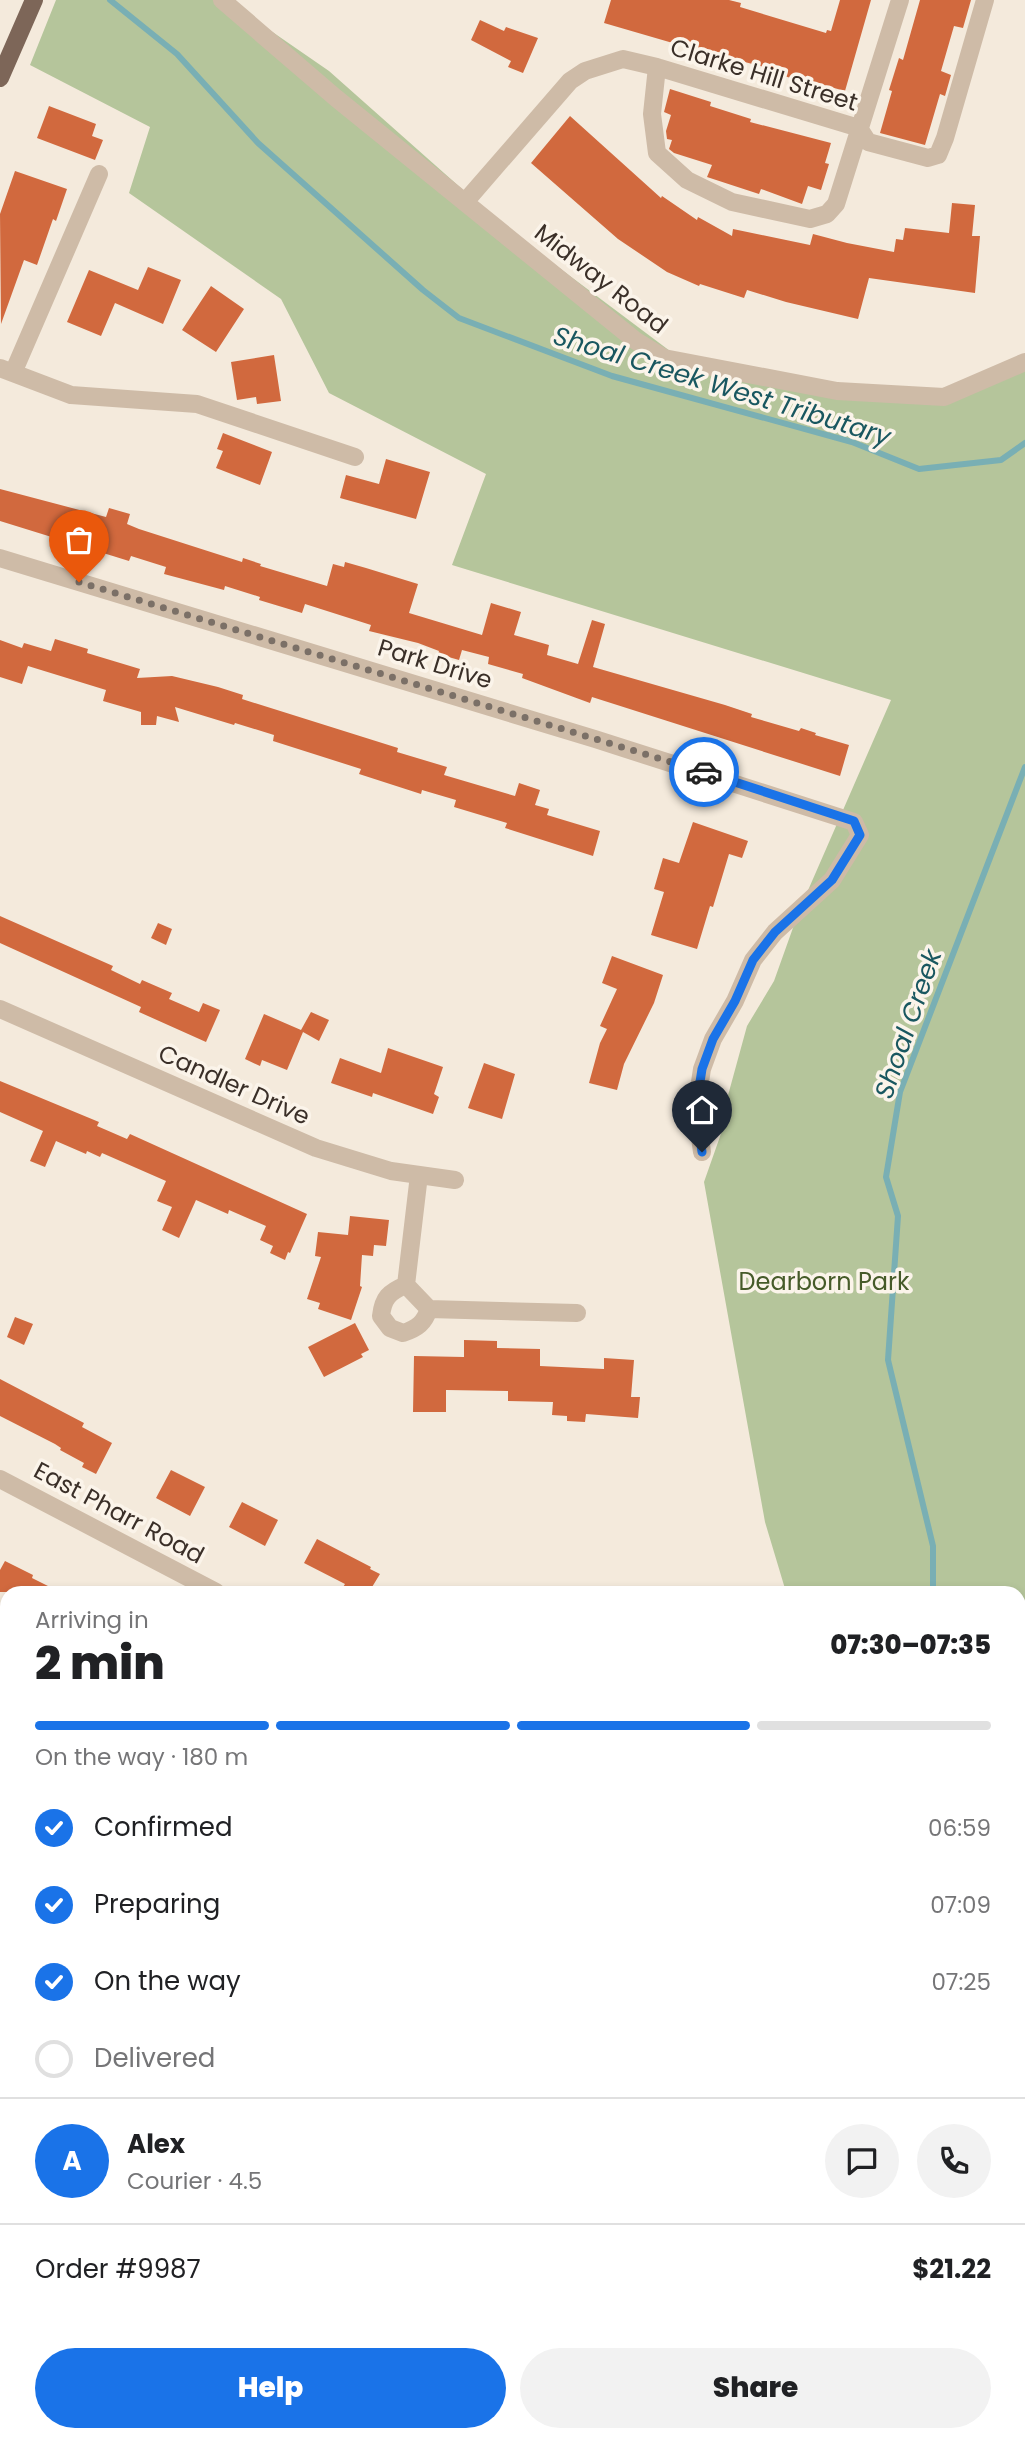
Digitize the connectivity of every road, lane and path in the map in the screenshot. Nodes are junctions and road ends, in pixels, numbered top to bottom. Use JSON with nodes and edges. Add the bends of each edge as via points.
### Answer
{"nodes":[{"id":1,"x":32,"y":0,"type":"edge"},
{"id":2,"x":222,"y":0,"type":"edge"},
{"id":3,"x":900,"y":0,"type":"edge"},
{"id":4,"x":985,"y":0,"type":"edge"},
{"id":5,"x":657,"y":67,"type":"junction"},
{"id":6,"x":0,"y":78,"type":"edge"},
{"id":7,"x":859,"y":128,"type":"junction"},
{"id":8,"x":99,"y":174,"type":"dead end"},
{"id":9,"x":465,"y":202,"type":"junction"},
{"id":10,"x":1025,"y":362,"type":"edge"},
{"id":11,"x":7,"y":370,"type":"edge"},
{"id":12,"x":355,"y":457,"type":"dead end"},
{"id":13,"x":0,"y":558,"type":"edge"},
{"id":14,"x":0,"y":1009,"type":"edge"},
{"id":15,"x":702,"y":1152,"type":"dead end"},
{"id":16,"x":419,"y":1175,"type":"junction"},
{"id":17,"x":455,"y":1180,"type":"dead end"},
{"id":18,"x":406,"y":1284,"type":"junction"},
{"id":19,"x":429,"y":1308,"type":"junction"},
{"id":20,"x":577,"y":1313,"type":"dead end"},
{"id":21,"x":0,"y":1479,"type":"edge"},
{"id":22,"x":204,"y":1586,"type":"edge"}],
"edges":[{"from":1,"to":6,"type":"main road"},
{"from":2,"to":9,"type":"street","name":"Midway Road"},
{"from":3,"to":7,"type":"street"},
{"from":4,"to":7,"type":"street","name":"Clarke Hill Street","via":[[938,155],[928,158],[868,142]]},
{"from":5,"to":7,"type":"street","name":"Clarke Hill Street"},
{"from":5,"to":7,"type":"street","via":[[652,114],[657,153],[687,180],[732,202],[810,219],[827,214],[836,204]]},
{"from":5,"to":9,"type":"street","name":"Clarke Hill Street","via":[[623,59],[570,81]]},
{"from":8,"to":11,"type":"street"},
{"from":9,"to":10,"type":"street","name":"Midway Road","via":[[636,341],[664,358],[836,391],[944,397]]},
{"from":11,"to":12,"type":"street","via":[[71,395],[197,404]]},
{"from":13,"to":15,"type":"street","name":"Park Drive","via":[[854,821],[860,835],[832,880],[775,932],[753,960],[713,1039],[702,1069],[696,1108]]},
{"from":14,"to":16,"type":"street","name":"Candler Drive","via":[[316,1148]]},
{"from":16,"to":17,"type":"street","name":"Candler Drive"},
{"from":16,"to":18,"type":"street"},
{"from":18,"to":19,"type":"street"},
{"from":18,"to":19,"type":"street","via":[[391,1291],[383,1302],[381,1316],[390,1328],[403,1333],[416,1328]]},
{"from":19,"to":20,"type":"street"},
{"from":21,"to":22,"type":"street","name":"East Pharr Road"}]}
